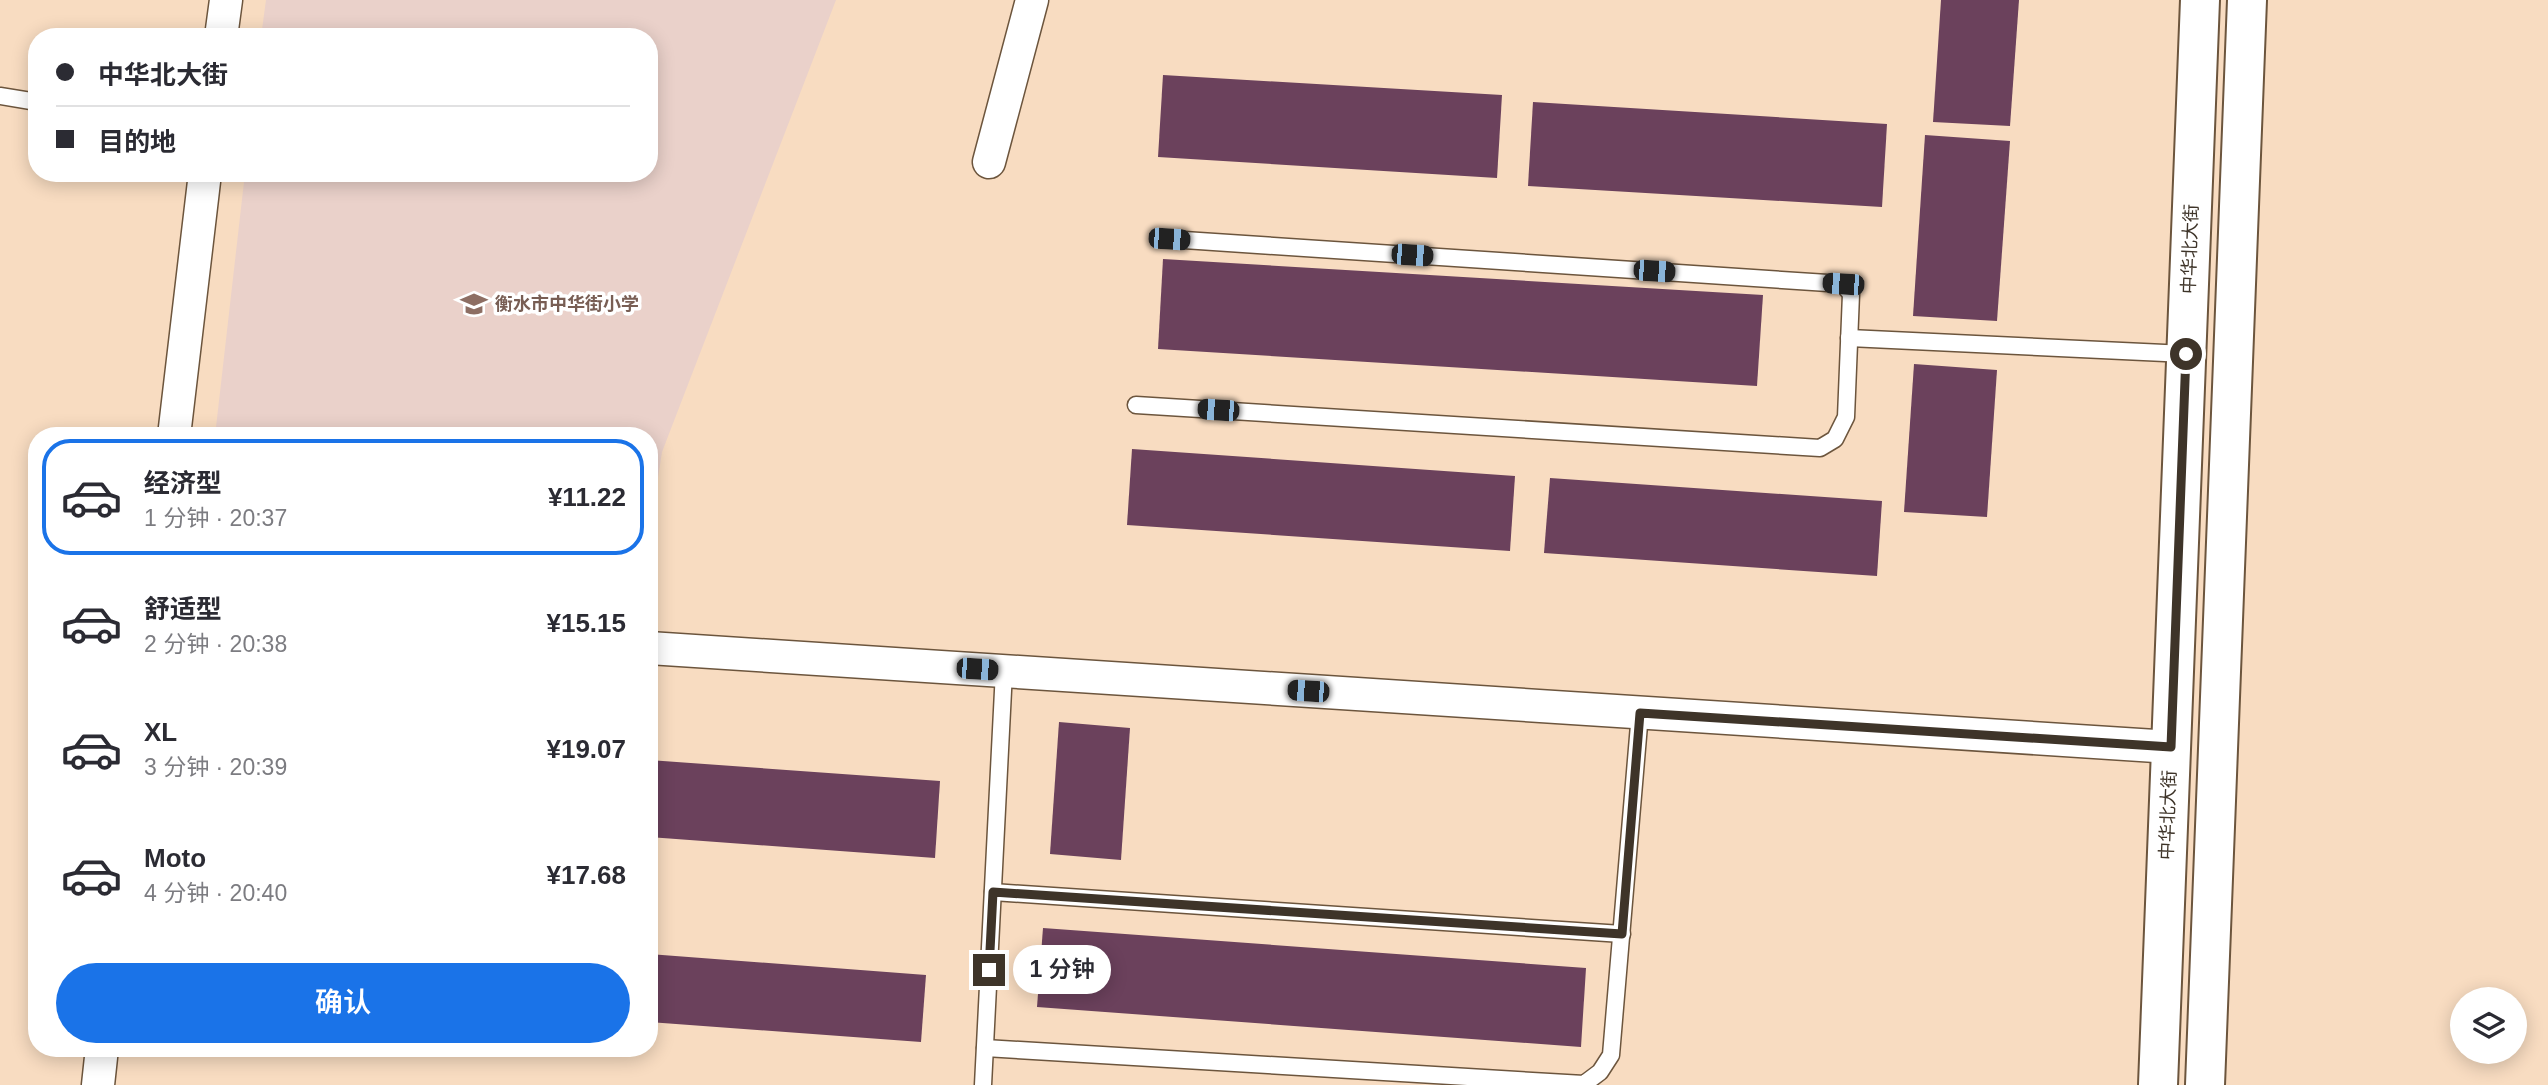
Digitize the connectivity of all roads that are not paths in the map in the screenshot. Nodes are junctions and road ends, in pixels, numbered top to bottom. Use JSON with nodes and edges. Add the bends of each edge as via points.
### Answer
{"nodes":[{"id":1,"x":226,"y":0,"type":"edge"},
{"id":2,"x":1032,"y":0,"type":"edge"},
{"id":3,"x":2200,"y":0,"type":"edge"},
{"id":4,"x":2247,"y":0,"type":"edge"},
{"id":5,"x":222,"y":28,"type":"edge"},
{"id":6,"x":0,"y":96,"type":"edge"},
{"id":7,"x":28,"y":101,"type":"edge"},
{"id":8,"x":989,"y":162,"type":"dead end"},
{"id":9,"x":204,"y":182,"type":"edge"},
{"id":10,"x":1169,"y":239,"type":"dead end"},
{"id":11,"x":1849,"y":338,"type":"junction"},
{"id":12,"x":2186,"y":354,"type":"junction"},
{"id":13,"x":1136,"y":405,"type":"dead end"},
{"id":14,"x":175,"y":427,"type":"edge"},
{"id":15,"x":658,"y":649,"type":"edge"},
{"id":16,"x":1004,"y":671,"type":"junction"},
{"id":17,"x":1640,"y":713,"type":"junction"},
{"id":18,"x":2171,"y":747,"type":"junction"},
{"id":19,"x":993,"y":892,"type":"junction"},
{"id":20,"x":1622,"y":934,"type":"junction"},
{"id":21,"x":985,"y":1048,"type":"junction"},
{"id":22,"x":101,"y":1057,"type":"edge"},
{"id":23,"x":98,"y":1085,"type":"edge"},
{"id":24,"x":983,"y":1085,"type":"edge"},
{"id":25,"x":2158,"y":1085,"type":"edge"},
{"id":26,"x":2205,"y":1085,"type":"edge"}],
"edges":[{"from":1,"to":5,"type":"street"},
{"from":2,"to":8,"type":"street"},
{"from":3,"to":12,"type":"main road","name":"中华北大街"},
{"from":4,"to":26,"type":"main road"},
{"from":6,"to":7,"type":"lane"},
{"from":9,"to":14,"type":"street"},
{"from":10,"to":11,"type":"lane","via":[[1843,284],[1851,294]]},
{"from":11,"to":12,"type":"lane"},
{"from":11,"to":13,"type":"lane","via":[[1846,417],[1835,439],[1820,448]]},
{"from":12,"to":18,"type":"main road","name":"中华北大街"},
{"from":15,"to":16,"type":"street"},
{"from":16,"to":17,"type":"street"},
{"from":16,"to":19,"type":"lane"},
{"from":17,"to":18,"type":"street"},
{"from":17,"to":20,"type":"lane"},
{"from":18,"to":25,"type":"main road","name":"中华北大街"},
{"from":19,"to":20,"type":"lane"},
{"from":19,"to":21,"type":"lane"},
{"from":20,"to":21,"type":"lane","via":[[1611,1055],[1601,1072],[1584,1084]]},
{"from":21,"to":24,"type":"lane"},
{"from":22,"to":23,"type":"street"}]}
